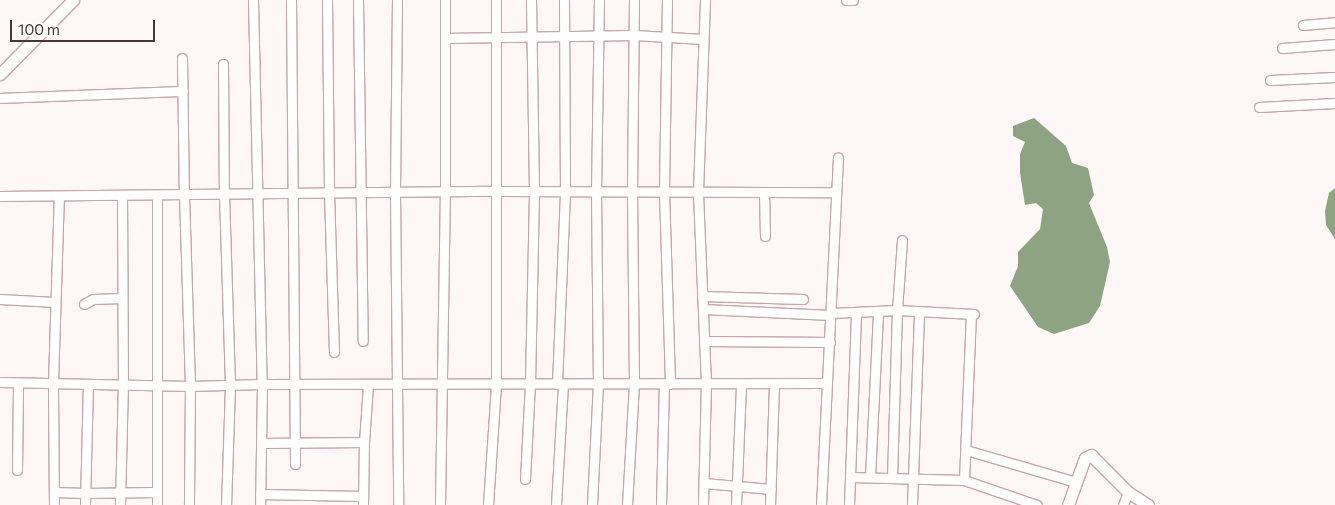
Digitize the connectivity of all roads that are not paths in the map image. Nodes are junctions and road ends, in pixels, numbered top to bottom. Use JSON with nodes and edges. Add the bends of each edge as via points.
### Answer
{"nodes":[{"id":1,"x":74,"y":0,"type":"edge"},
{"id":2,"x":253,"y":0,"type":"edge"},
{"id":3,"x":291,"y":0,"type":"edge"},
{"id":4,"x":327,"y":0,"type":"edge"},
{"id":5,"x":358,"y":0,"type":"edge"},
{"id":6,"x":397,"y":0,"type":"edge"},
{"id":7,"x":445,"y":0,"type":"edge"},
{"id":8,"x":496,"y":0,"type":"edge"},
{"id":9,"x":531,"y":0,"type":"edge"},
{"id":10,"x":564,"y":0,"type":"edge"},
{"id":11,"x":598,"y":0,"type":"edge"},
{"id":12,"x":634,"y":0,"type":"edge"},
{"id":13,"x":667,"y":0,"type":"edge"},
{"id":14,"x":705,"y":0,"type":"edge"},
{"id":15,"x":846,"y":0,"type":"edge"},
{"id":16,"x":853,"y":0,"type":"edge"},
{"id":17,"x":1335,"y":22,"type":"edge"},
{"id":18,"x":1303,"y":25,"type":"dead end"},
{"id":19,"x":634,"y":35,"type":"junction"},
{"id":20,"x":598,"y":36,"type":"junction"},
{"id":21,"x":666,"y":36,"type":"junction"},
{"id":22,"x":496,"y":37,"type":"junction"},
{"id":23,"x":564,"y":37,"type":"junction"},
{"id":24,"x":445,"y":38,"type":"junction"},
{"id":25,"x":530,"y":38,"type":"junction"},
{"id":26,"x":704,"y":39,"type":"junction"},
{"id":27,"x":1335,"y":44,"type":"edge"},
{"id":28,"x":1282,"y":48,"type":"dead end"},
{"id":29,"x":182,"y":58,"type":"dead end"},
{"id":30,"x":223,"y":64,"type":"dead end"},
{"id":31,"x":0,"y":74,"type":"edge"},
{"id":32,"x":1335,"y":77,"type":"edge"},
{"id":33,"x":1270,"y":80,"type":"dead end"},
{"id":34,"x":183,"y":91,"type":"junction"},
{"id":35,"x":0,"y":98,"type":"edge"},
{"id":36,"x":1335,"y":103,"type":"edge"},
{"id":37,"x":1259,"y":107,"type":"dead end"},
{"id":38,"x":838,"y":157,"type":"dead end"},
{"id":39,"x":495,"y":191,"type":"junction"},
{"id":40,"x":534,"y":191,"type":"junction"},
{"id":41,"x":565,"y":191,"type":"junction"},
{"id":42,"x":596,"y":191,"type":"junction"},
{"id":43,"x":632,"y":191,"type":"junction"},
{"id":44,"x":446,"y":192,"type":"junction"},
{"id":45,"x":664,"y":192,"type":"junction"},
{"id":46,"x":698,"y":192,"type":"junction"},
{"id":47,"x":764,"y":192,"type":"junction"},
{"id":48,"x":835,"y":192,"type":"junction"},
{"id":49,"x":329,"y":193,"type":"junction"},
{"id":50,"x":361,"y":193,"type":"junction"},
{"id":51,"x":395,"y":193,"type":"junction"},
{"id":52,"x":224,"y":194,"type":"junction"},
{"id":53,"x":259,"y":194,"type":"junction"},
{"id":54,"x":294,"y":194,"type":"junction"},
{"id":55,"x":122,"y":195,"type":"junction"},
{"id":56,"x":156,"y":195,"type":"junction"},
{"id":57,"x":184,"y":195,"type":"junction"},
{"id":58,"x":0,"y":196,"type":"edge"},
{"id":59,"x":59,"y":196,"type":"junction"},
{"id":60,"x":765,"y":236,"type":"dead end"},
{"id":61,"x":902,"y":240,"type":"dead end"},
{"id":62,"x":702,"y":296,"type":"junction"},
{"id":63,"x":122,"y":298,"type":"junction"},
{"id":64,"x":0,"y":299,"type":"edge"},
{"id":65,"x":803,"y":299,"type":"dead end"},
{"id":66,"x":55,"y":302,"type":"junction"},
{"id":67,"x":84,"y":304,"type":"dead end"},
{"id":68,"x":703,"y":309,"type":"junction"},
{"id":69,"x":897,"y":310,"type":"junction"},
{"id":70,"x":878,"y":311,"type":"junction"},
{"id":71,"x":856,"y":312,"type":"junction"},
{"id":72,"x":920,"y":312,"type":"junction"},
{"id":73,"x":831,"y":314,"type":"junction"},
{"id":74,"x":363,"y":341,"type":"dead end"},
{"id":75,"x":704,"y":341,"type":"junction"},
{"id":76,"x":830,"y":342,"type":"junction"},
{"id":77,"x":334,"y":352,"type":"dead end"},
{"id":78,"x":0,"y":382,"type":"edge"},
{"id":79,"x":18,"y":383,"type":"junction"},
{"id":80,"x":53,"y":383,"type":"junction"},
{"id":81,"x":827,"y":383,"type":"junction"},
{"id":82,"x":88,"y":384,"type":"junction"},
{"id":83,"x":262,"y":384,"type":"junction"},
{"id":84,"x":398,"y":384,"type":"junction"},
{"id":85,"x":441,"y":384,"type":"junction"},
{"id":86,"x":496,"y":384,"type":"junction"},
{"id":87,"x":530,"y":384,"type":"junction"},
{"id":88,"x":560,"y":384,"type":"junction"},
{"id":89,"x":598,"y":384,"type":"junction"},
{"id":90,"x":634,"y":384,"type":"junction"},
{"id":91,"x":667,"y":384,"type":"junction"},
{"id":92,"x":706,"y":384,"type":"junction"},
{"id":93,"x":741,"y":384,"type":"junction"},
{"id":94,"x":774,"y":384,"type":"junction"},
{"id":95,"x":123,"y":385,"type":"junction"},
{"id":96,"x":368,"y":385,"type":"junction"},
{"id":97,"x":156,"y":386,"type":"junction"},
{"id":98,"x":190,"y":386,"type":"junction"},
{"id":99,"x":230,"y":386,"type":"junction"},
{"id":100,"x":295,"y":386,"type":"junction"},
{"id":101,"x":295,"y":442,"type":"junction"},
{"id":102,"x":364,"y":442,"type":"junction"},
{"id":103,"x":261,"y":443,"type":"junction"},
{"id":104,"x":966,"y":450,"type":"junction"},
{"id":105,"x":295,"y":464,"type":"dead end"},
{"id":106,"x":17,"y":470,"type":"dead end"},
{"id":107,"x":850,"y":477,"type":"junction"},
{"id":108,"x":870,"y":477,"type":"junction"},
{"id":109,"x":892,"y":478,"type":"junction"},
{"id":110,"x":913,"y":478,"type":"junction"},
{"id":111,"x":525,"y":479,"type":"dead end"},
{"id":112,"x":964,"y":480,"type":"junction"},
{"id":113,"x":1076,"y":482,"type":"junction"},
{"id":114,"x":704,"y":484,"type":"junction"},
{"id":115,"x":736,"y":486,"type":"junction"},
{"id":116,"x":771,"y":489,"type":"junction"},
{"id":117,"x":55,"y":492,"type":"junction"},
{"id":118,"x":157,"y":492,"type":"junction"},
{"id":119,"x":1128,"y":492,"type":"junction"},
{"id":120,"x":85,"y":494,"type":"junction"},
{"id":121,"x":119,"y":494,"type":"junction"},
{"id":122,"x":260,"y":494,"type":"junction"},
{"id":123,"x":362,"y":500,"type":"edge"},
{"id":124,"x":54,"y":505,"type":"edge"},
{"id":125,"x":85,"y":505,"type":"edge"},
{"id":126,"x":120,"y":505,"type":"edge"},
{"id":127,"x":157,"y":505,"type":"edge"},
{"id":128,"x":189,"y":505,"type":"edge"},
{"id":129,"x":226,"y":505,"type":"edge"},
{"id":130,"x":260,"y":505,"type":"edge"},
{"id":131,"x":398,"y":505,"type":"edge"},
{"id":132,"x":440,"y":505,"type":"edge"},
{"id":133,"x":488,"y":505,"type":"edge"},
{"id":134,"x":556,"y":505,"type":"edge"},
{"id":135,"x":592,"y":505,"type":"edge"},
{"id":136,"x":627,"y":505,"type":"edge"},
{"id":137,"x":661,"y":505,"type":"edge"},
{"id":138,"x":703,"y":505,"type":"edge"},
{"id":139,"x":736,"y":505,"type":"edge"},
{"id":140,"x":770,"y":505,"type":"edge"},
{"id":141,"x":821,"y":505,"type":"edge"},
{"id":142,"x":849,"y":505,"type":"edge"},
{"id":143,"x":912,"y":505,"type":"edge"},
{"id":144,"x":1037,"y":505,"type":"edge"},
{"id":145,"x":1068,"y":505,"type":"edge"},
{"id":146,"x":1123,"y":505,"type":"edge"},
{"id":147,"x":1148,"y":505,"type":"edge"}],
"edges":[{"from":1,"to":31,"type":"street"},
{"from":2,"to":53,"type":"street"},
{"from":3,"to":54,"type":"street"},
{"from":4,"to":49,"type":"street"},
{"from":5,"to":50,"type":"street"},
{"from":6,"to":51,"type":"street"},
{"from":7,"to":24,"type":"street"},
{"from":8,"to":22,"type":"street"},
{"from":9,"to":25,"type":"street"},
{"from":10,"to":23,"type":"street"},
{"from":11,"to":20,"type":"street"},
{"from":12,"to":19,"type":"street"},
{"from":13,"to":21,"type":"street"},
{"from":14,"to":26,"type":"street"},
{"from":15,"to":16,"type":"street"},
{"from":17,"to":18,"type":"street"},
{"from":19,"to":20,"type":"street"},
{"from":19,"to":21,"type":"street"},
{"from":19,"to":43,"type":"street"},
{"from":20,"to":23,"type":"street"},
{"from":20,"to":42,"type":"street"},
{"from":21,"to":26,"type":"street"},
{"from":21,"to":45,"type":"street"},
{"from":22,"to":24,"type":"street"},
{"from":22,"to":25,"type":"street"},
{"from":22,"to":39,"type":"street"},
{"from":23,"to":25,"type":"street"},
{"from":23,"to":41,"type":"street"},
{"from":24,"to":44,"type":"street"},
{"from":25,"to":40,"type":"street"},
{"from":26,"to":46,"type":"street"},
{"from":27,"to":28,"type":"street"},
{"from":29,"to":34,"type":"street"},
{"from":30,"to":52,"type":"street"},
{"from":32,"to":33,"type":"street"},
{"from":34,"to":35,"type":"street"},
{"from":34,"to":57,"type":"street"},
{"from":36,"to":37,"type":"street"},
{"from":38,"to":48,"type":"street"},
{"from":39,"to":40,"type":"street"},
{"from":39,"to":44,"type":"street"},
{"from":39,"to":86,"type":"street"},
{"from":40,"to":41,"type":"street"},
{"from":40,"to":87,"type":"street"},
{"from":41,"to":42,"type":"street"},
{"from":41,"to":88,"type":"street"},
{"from":42,"to":43,"type":"street"},
{"from":42,"to":89,"type":"street"},
{"from":43,"to":45,"type":"street"},
{"from":43,"to":90,"type":"street"},
{"from":44,"to":51,"type":"street"},
{"from":44,"to":85,"type":"street"},
{"from":45,"to":46,"type":"street"},
{"from":45,"to":91,"type":"street"},
{"from":46,"to":47,"type":"street"},
{"from":46,"to":62,"type":"street"},
{"from":47,"to":48,"type":"street"},
{"from":47,"to":60,"type":"street"},
{"from":48,"to":73,"type":"street"},
{"from":49,"to":50,"type":"street"},
{"from":49,"to":54,"type":"street"},
{"from":49,"to":77,"type":"street"},
{"from":50,"to":51,"type":"street"},
{"from":50,"to":74,"type":"street"},
{"from":51,"to":84,"type":"street"},
{"from":52,"to":53,"type":"street"},
{"from":52,"to":57,"type":"street"},
{"from":52,"to":99,"type":"street"},
{"from":53,"to":54,"type":"street"},
{"from":53,"to":83,"type":"street"},
{"from":54,"to":100,"type":"street"},
{"from":55,"to":56,"type":"street"},
{"from":55,"to":59,"type":"street"},
{"from":55,"to":63,"type":"street"},
{"from":56,"to":57,"type":"street"},
{"from":56,"to":97,"type":"street"},
{"from":57,"to":98,"type":"street"},
{"from":58,"to":59,"type":"street"},
{"from":59,"to":66,"type":"street"},
{"from":61,"to":69,"type":"street"},
{"from":62,"to":65,"type":"street"},
{"from":62,"to":68,"type":"street"},
{"from":63,"to":67,"type":"street","via":[[93,299]]},
{"from":63,"to":95,"type":"street"},
{"from":64,"to":66,"type":"street"},
{"from":66,"to":80,"type":"street"},
{"from":68,"to":73,"type":"street"},
{"from":68,"to":75,"type":"street"},
{"from":69,"to":70,"type":"street"},
{"from":69,"to":72,"type":"street"},
{"from":69,"to":109,"type":"street"},
{"from":70,"to":71,"type":"street"},
{"from":70,"to":108,"type":"street"},
{"from":71,"to":73,"type":"street"},
{"from":71,"to":107,"type":"street"},
{"from":72,"to":104,"type":"street","via":[[973,314]]},
{"from":72,"to":110,"type":"street"},
{"from":73,"to":76,"type":"street"},
{"from":75,"to":76,"type":"street"},
{"from":75,"to":92,"type":"street"},
{"from":76,"to":81,"type":"street"},
{"from":78,"to":79,"type":"street"},
{"from":79,"to":80,"type":"street"},
{"from":79,"to":106,"type":"street"},
{"from":80,"to":82,"type":"street"},
{"from":80,"to":117,"type":"street"},
{"from":81,"to":94,"type":"street"},
{"from":81,"to":141,"type":"street"},
{"from":82,"to":95,"type":"street"},
{"from":82,"to":120,"type":"street"},
{"from":83,"to":99,"type":"street"},
{"from":83,"to":100,"type":"street"},
{"from":83,"to":103,"type":"street"},
{"from":84,"to":85,"type":"street"},
{"from":84,"to":96,"type":"street"},
{"from":84,"to":131,"type":"street"},
{"from":85,"to":86,"type":"street"},
{"from":85,"to":132,"type":"street"},
{"from":86,"to":87,"type":"street"},
{"from":86,"to":133,"type":"street"},
{"from":87,"to":88,"type":"street"},
{"from":87,"to":111,"type":"street"},
{"from":88,"to":89,"type":"street"},
{"from":88,"to":134,"type":"street"},
{"from":89,"to":90,"type":"street"},
{"from":89,"to":135,"type":"street"},
{"from":90,"to":91,"type":"street"},
{"from":90,"to":136,"type":"street"},
{"from":91,"to":92,"type":"street"},
{"from":91,"to":137,"type":"street"},
{"from":92,"to":93,"type":"street"},
{"from":92,"to":114,"type":"street"},
{"from":93,"to":94,"type":"street"},
{"from":93,"to":115,"type":"street"},
{"from":94,"to":116,"type":"street"},
{"from":95,"to":97,"type":"street"},
{"from":95,"to":121,"type":"street"},
{"from":96,"to":100,"type":"street"},
{"from":96,"to":102,"type":"street"},
{"from":97,"to":98,"type":"street"},
{"from":97,"to":118,"type":"street"},
{"from":98,"to":99,"type":"street"},
{"from":98,"to":128,"type":"street"},
{"from":99,"to":129,"type":"street"},
{"from":100,"to":101,"type":"street"},
{"from":101,"to":102,"type":"street"},
{"from":101,"to":103,"type":"street"},
{"from":101,"to":105,"type":"street"},
{"from":102,"to":123,"type":"street"},
{"from":103,"to":122,"type":"street"},
{"from":104,"to":112,"type":"street"},
{"from":104,"to":113,"type":"street"},
{"from":107,"to":108,"type":"street"},
{"from":107,"to":142,"type":"street"},
{"from":108,"to":109,"type":"street"},
{"from":109,"to":110,"type":"street"},
{"from":110,"to":112,"type":"street"},
{"from":110,"to":143,"type":"street"},
{"from":112,"to":144,"type":"street"},
{"from":113,"to":119,"type":"street","via":[[1085,458],[1091,455]]},
{"from":113,"to":145,"type":"street"},
{"from":114,"to":115,"type":"street"},
{"from":114,"to":138,"type":"street"},
{"from":115,"to":116,"type":"street"},
{"from":115,"to":139,"type":"street"},
{"from":116,"to":140,"type":"street"},
{"from":117,"to":120,"type":"street"},
{"from":117,"to":124,"type":"street"},
{"from":118,"to":121,"type":"street"},
{"from":118,"to":127,"type":"street"},
{"from":119,"to":146,"type":"street"},
{"from":119,"to":147,"type":"street"},
{"from":120,"to":121,"type":"street"},
{"from":120,"to":125,"type":"street"},
{"from":121,"to":126,"type":"street"},
{"from":122,"to":123,"type":"street"},
{"from":122,"to":130,"type":"street"}]}
